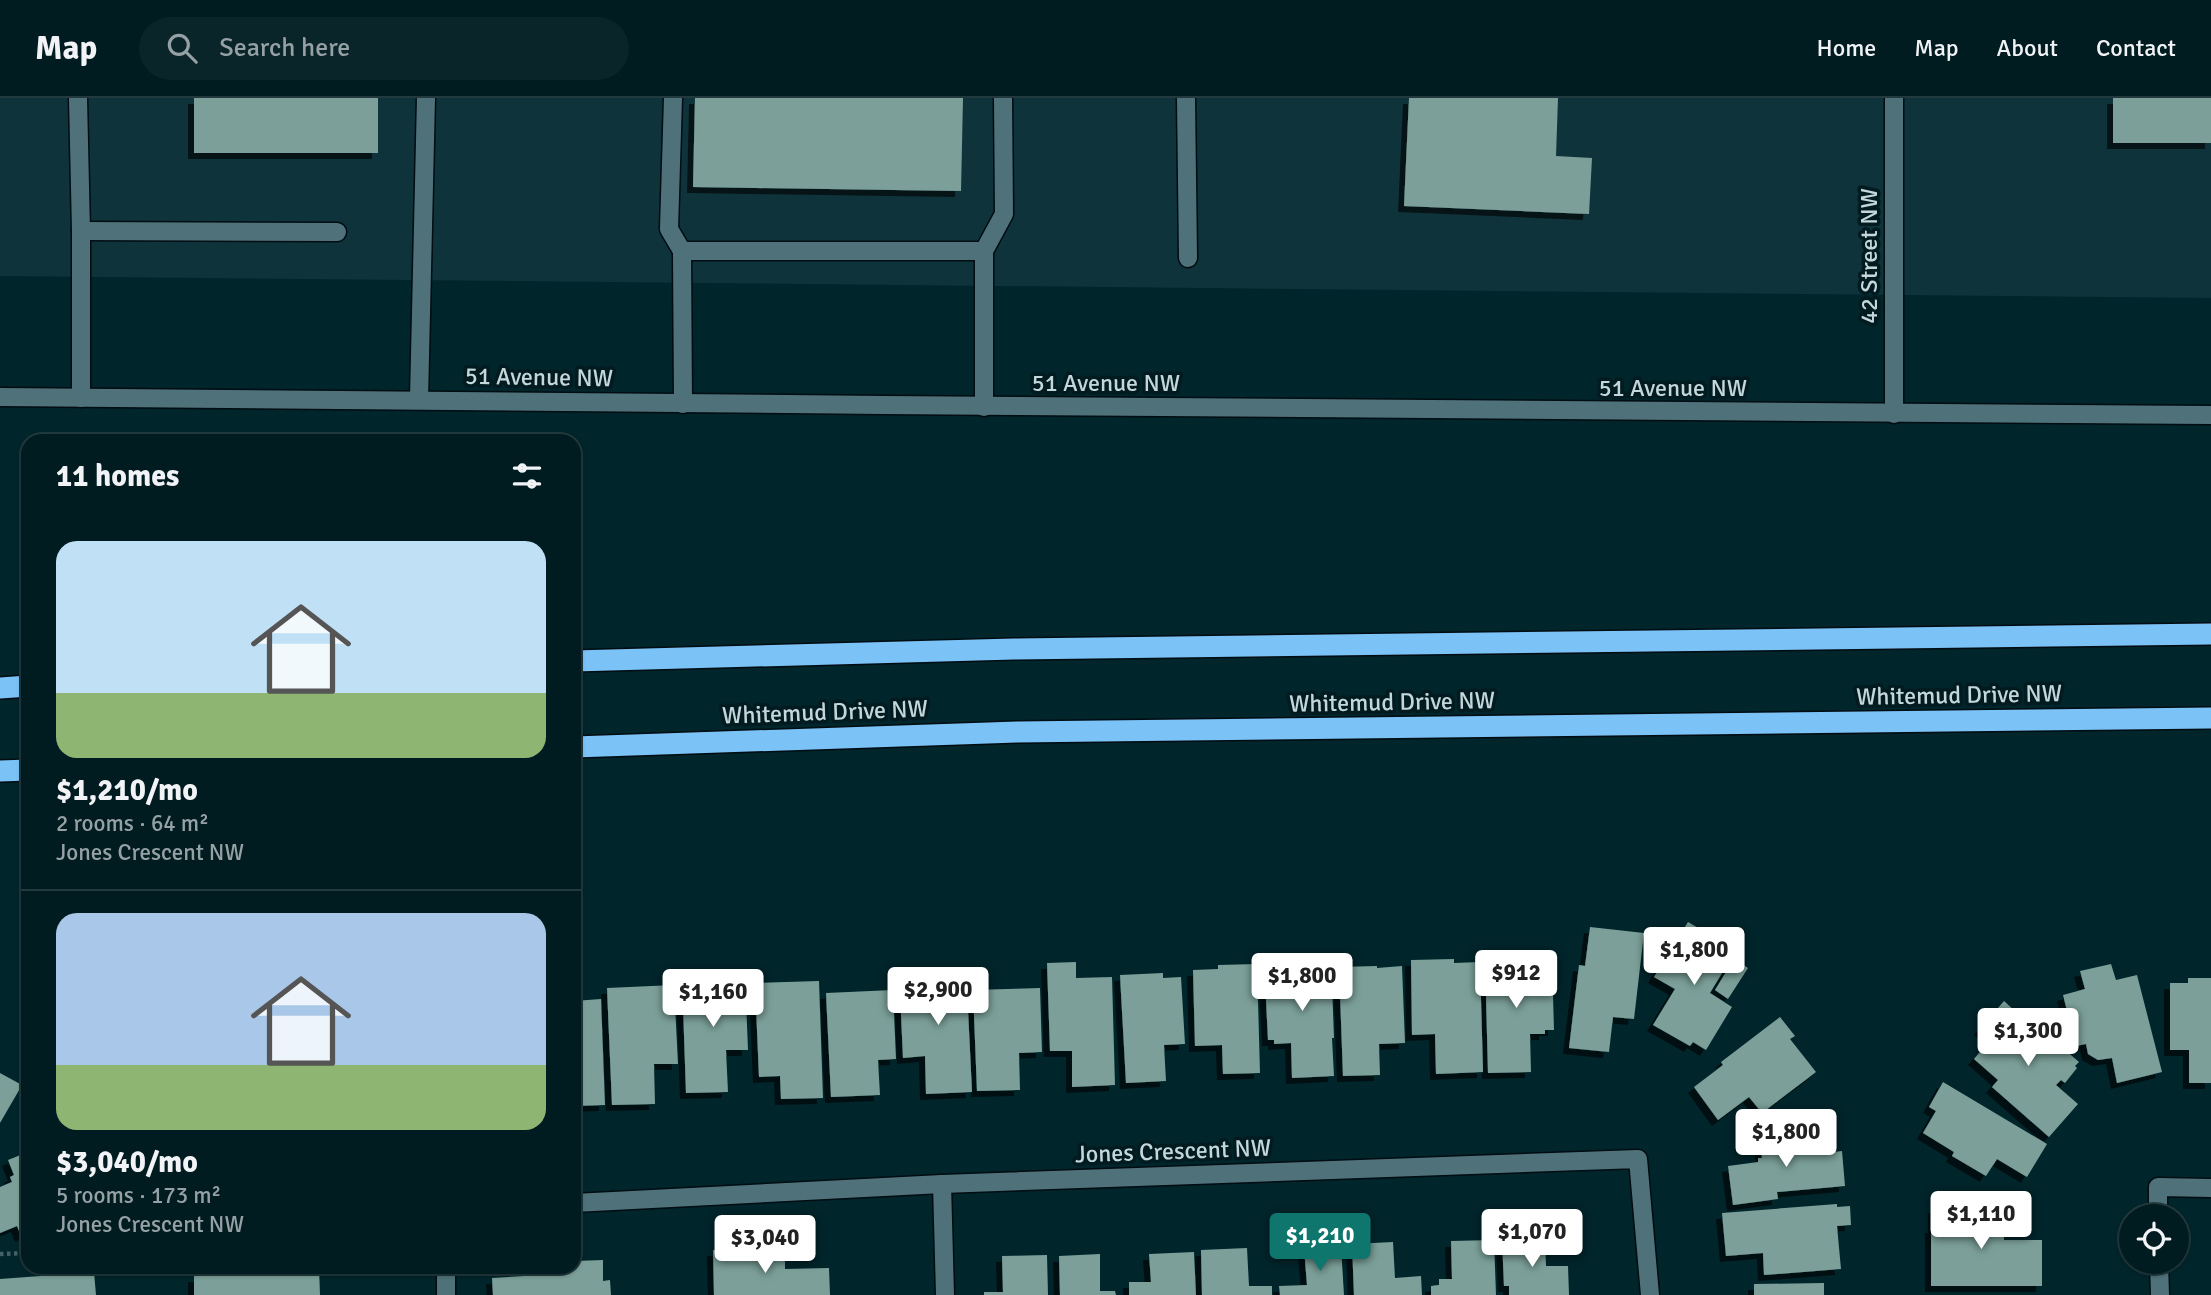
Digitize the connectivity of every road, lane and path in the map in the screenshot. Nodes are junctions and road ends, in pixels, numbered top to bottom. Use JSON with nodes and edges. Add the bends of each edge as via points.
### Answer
{"nodes":[{"id":1,"x":78,"y":98,"type":"edge"},
{"id":2,"x":426,"y":98,"type":"edge"},
{"id":3,"x":673,"y":98,"type":"edge"},
{"id":4,"x":1003,"y":98,"type":"edge"},
{"id":5,"x":1186,"y":98,"type":"edge"},
{"id":6,"x":1894,"y":98,"type":"edge"},
{"id":7,"x":81,"y":231,"type":"junction"},
{"id":8,"x":337,"y":232,"type":"dead end"},
{"id":9,"x":682,"y":251,"type":"junction"},
{"id":10,"x":984,"y":251,"type":"junction"},
{"id":11,"x":1188,"y":258,"type":"dead end"},
{"id":12,"x":0,"y":397,"type":"edge"},
{"id":13,"x":81,"y":398,"type":"junction"},
{"id":14,"x":419,"y":399,"type":"junction"},
{"id":15,"x":683,"y":404,"type":"junction"},
{"id":16,"x":984,"y":407,"type":"junction"},
{"id":17,"x":1894,"y":414,"type":"junction"},
{"id":18,"x":2211,"y":415,"type":"edge"},
{"id":19,"x":2211,"y":634,"type":"edge"},
{"id":20,"x":581,"y":661,"type":"edge"},
{"id":21,"x":21,"y":687,"type":"edge"},
{"id":22,"x":0,"y":688,"type":"edge"},
{"id":23,"x":2211,"y":718,"type":"edge"},
{"id":24,"x":581,"y":747,"type":"edge"},
{"id":25,"x":21,"y":770,"type":"edge"},
{"id":26,"x":0,"y":771,"type":"edge"},
{"id":27,"x":942,"y":1184,"type":"junction"},
{"id":28,"x":2211,"y":1188,"type":"edge"},
{"id":29,"x":581,"y":1203,"type":"edge"},
{"id":30,"x":2158,"y":1204,"type":"edge"},
{"id":31,"x":21,"y":1253,"type":"edge"},
{"id":32,"x":0,"y":1254,"type":"edge"},
{"id":33,"x":446,"y":1274,"type":"edge"},
{"id":34,"x":2159,"y":1274,"type":"edge"},
{"id":35,"x":446,"y":1295,"type":"edge"},
{"id":36,"x":945,"y":1295,"type":"edge"},
{"id":37,"x":1650,"y":1295,"type":"edge"},
{"id":38,"x":2160,"y":1295,"type":"edge"}],
"edges":[{"from":1,"to":7,"type":"street"},
{"from":2,"to":14,"type":"street"},
{"from":3,"to":9,"type":"street","via":[[669,229]]},
{"from":4,"to":10,"type":"street","via":[[1004,214]]},
{"from":5,"to":11,"type":"street"},
{"from":6,"to":17,"type":"street","name":"42 Street NW"},
{"from":7,"to":8,"type":"street"},
{"from":7,"to":13,"type":"street"},
{"from":9,"to":10,"type":"street"},
{"from":9,"to":15,"type":"street"},
{"from":10,"to":16,"type":"street"},
{"from":12,"to":13,"type":"street","name":"51 Avenue NW"},
{"from":13,"to":14,"type":"street","name":"51 Avenue NW"},
{"from":14,"to":15,"type":"street","name":"51 Avenue NW"},
{"from":15,"to":16,"type":"street","name":"51 Avenue NW"},
{"from":16,"to":17,"type":"street","name":"51 Avenue NW"},
{"from":17,"to":18,"type":"street","name":"51 Avenue NW"},
{"from":19,"to":20,"type":"highway","via":[[1013,649]]},
{"from":21,"to":22,"type":"highway"},
{"from":23,"to":24,"type":"highway","name":"Whitemud Drive NW","via":[[1017,732]]},
{"from":25,"to":26,"type":"highway"},
{"from":27,"to":29,"type":"street","name":"Jones Crescent NW"},
{"from":27,"to":36,"type":"street"},
{"from":27,"to":37,"type":"street","name":"Jones Crescent NW","via":[[1638,1159]]},
{"from":28,"to":30,"type":"street","via":[[2158,1188]]},
{"from":31,"to":32,"type":"path"},
{"from":33,"to":35,"type":"street"},
{"from":34,"to":38,"type":"street"}]}
